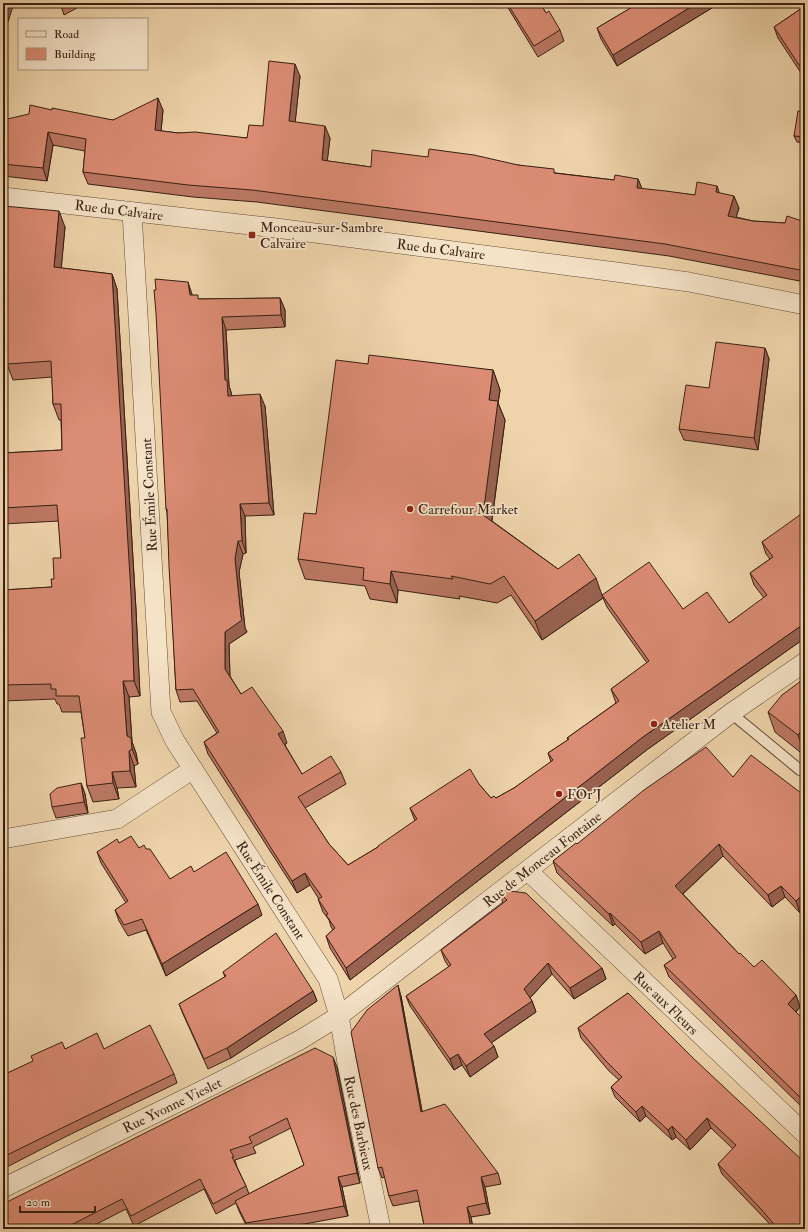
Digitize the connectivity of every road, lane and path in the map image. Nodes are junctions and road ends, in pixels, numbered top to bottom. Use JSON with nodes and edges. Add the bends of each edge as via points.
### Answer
{"nodes":[{"id":1,"x":3,"y":197,"type":"edge"},
{"id":2,"x":132,"y":212,"type":"junction"},
{"id":3,"x":805,"y":305,"type":"edge"},
{"id":4,"x":805,"y":662,"type":"edge"},
{"id":5,"x":732,"y":712,"type":"junction"},
{"id":6,"x":193,"y":769,"type":"junction"},
{"id":7,"x":805,"y":772,"type":"edge"},
{"id":8,"x":3,"y":839,"type":"edge"},
{"id":9,"x":528,"y":870,"type":"junction"},
{"id":10,"x":339,"y":1016,"type":"junction"},
{"id":11,"x":805,"y":1134,"type":"edge"},
{"id":12,"x":3,"y":1188,"type":"edge"},
{"id":13,"x":381,"y":1229,"type":"edge"}],
"edges":[{"from":1,"to":2,"type":"street","name":"Rue du Calvaire"},
{"from":2,"to":3,"type":"street","name":"Rue du Calvaire","via":[[689,282]]},
{"from":2,"to":6,"type":"street","name":"Rue Émile Constant","via":[[162,712],[175,741]]},
{"from":4,"to":5,"type":"street","name":"Rue de Monceau Fontaine"},
{"from":5,"to":7,"type":"lane"},
{"from":5,"to":9,"type":"street","name":"Rue de Monceau Fontaine"},
{"from":6,"to":8,"type":"street","via":[[117,819]]},
{"from":6,"to":10,"type":"street","name":"Rue Émile Constant","via":[[328,979]]},
{"from":9,"to":10,"type":"street","name":"Rue de Monceau Fontaine"},
{"from":9,"to":11,"type":"street","name":"Rue aux Fleurs"},
{"from":10,"to":12,"type":"street","name":"Rue Yvonne Vieslet","via":[[300,1040],[218,1083]]},
{"from":10,"to":13,"type":"street","name":"Rue des Barbieux"}]}
